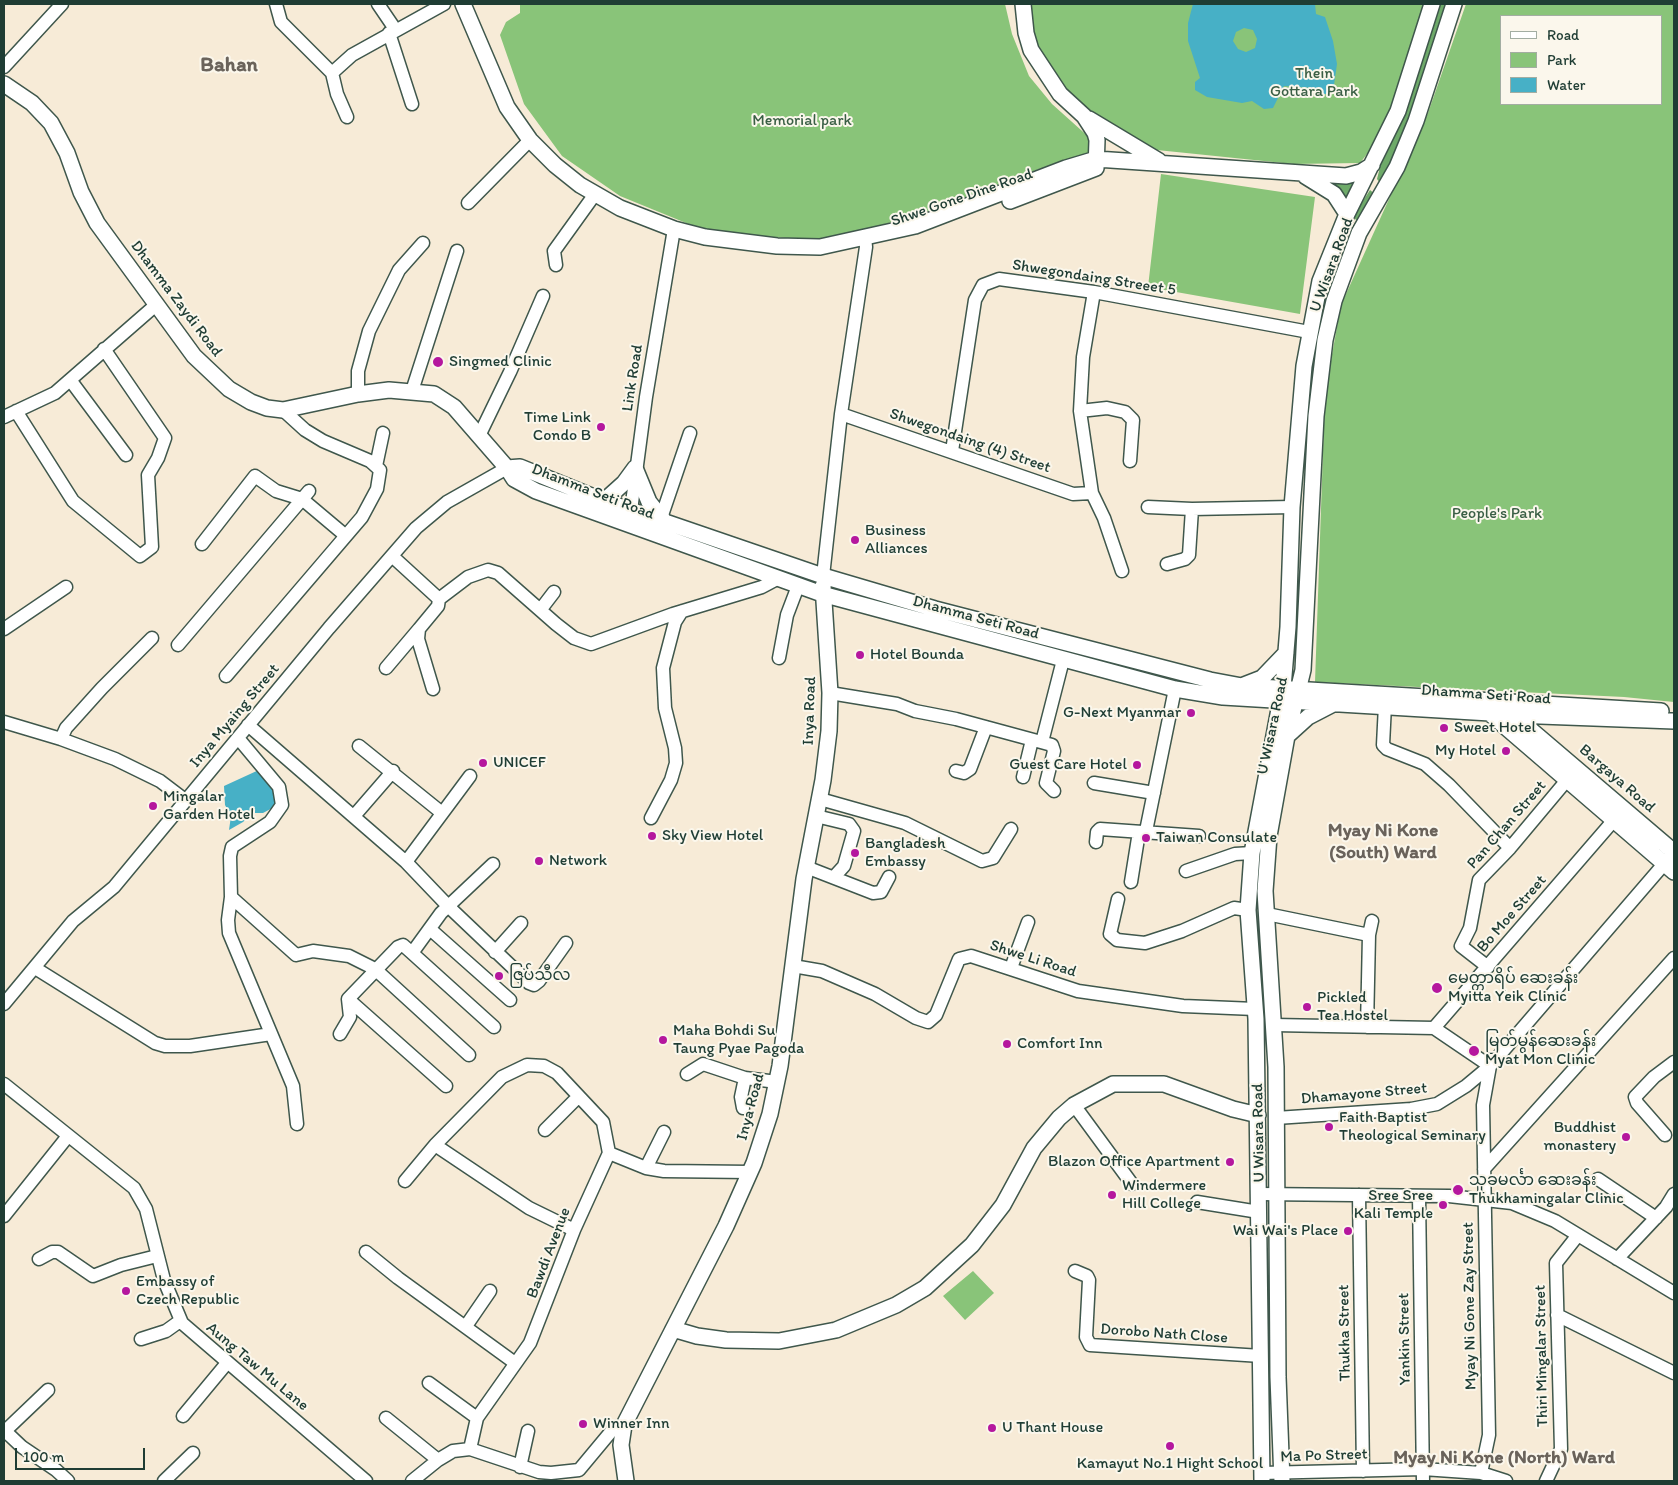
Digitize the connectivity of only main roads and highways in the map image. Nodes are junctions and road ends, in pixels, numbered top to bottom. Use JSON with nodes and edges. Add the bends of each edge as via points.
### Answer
{"nodes":[{"id":1,"x":456,"y":4,"type":"edge"},
{"id":2,"x":463,"y":4,"type":"edge"},
{"id":3,"x":1022,"y":4,"type":"edge"},
{"id":4,"x":1432,"y":4,"type":"edge"},
{"id":5,"x":1454,"y":4,"type":"edge"},
{"id":6,"x":4,"y":84,"type":"edge"},
{"id":7,"x":1084,"y":116,"type":"junction"},
{"id":8,"x":528,"y":143,"type":"junction"},
{"id":9,"x":1096,"y":163,"type":"junction"},
{"id":10,"x":1165,"y":164,"type":"junction"},
{"id":11,"x":1369,"y":172,"type":"junction"},
{"id":12,"x":1301,"y":174,"type":"junction"},
{"id":13,"x":1380,"y":196,"type":"junction"},
{"id":14,"x":1344,"y":221,"type":"junction"},
{"id":15,"x":1359,"y":233,"type":"junction"},
{"id":16,"x":507,"y":468,"type":"junction"},
{"id":17,"x":604,"y":500,"type":"junction"},
{"id":18,"x":663,"y":520,"type":"junction"},
{"id":19,"x":823,"y":576,"type":"junction"},
{"id":20,"x":822,"y":594,"type":"junction"},
{"id":21,"x":1067,"y":643,"type":"junction"},
{"id":22,"x":1286,"y":653,"type":"junction"},
{"id":23,"x":1063,"y":660,"type":"junction"},
{"id":24,"x":1303,"y":670,"type":"junction"},
{"id":25,"x":1325,"y":690,"type":"junction"},
{"id":26,"x":1243,"y":692,"type":"junction"},
{"id":27,"x":1282,"y":694,"type":"junction"},
{"id":28,"x":1297,"y":695,"type":"junction"},
{"id":29,"x":1338,"y":702,"type":"junction"},
{"id":30,"x":1489,"y":706,"type":"junction"},
{"id":31,"x":1674,"y":712,"type":"edge"},
{"id":32,"x":1513,"y":714,"type":"junction"},
{"id":33,"x":1540,"y":716,"type":"junction"},
{"id":34,"x":1674,"y":721,"type":"edge"},
{"id":35,"x":1534,"y":730,"type":"junction"},
{"id":36,"x":1281,"y":734,"type":"junction"},
{"id":37,"x":1559,"y":752,"type":"junction"},
{"id":38,"x":1549,"y":764,"type":"junction"},
{"id":39,"x":1672,"y":860,"type":"edge"},
{"id":40,"x":1255,"y":1014,"type":"junction"},
{"id":41,"x":1274,"y":1021,"type":"junction"},
{"id":42,"x":1257,"y":1084,"type":"junction"},
{"id":43,"x":1276,"y":1085,"type":"junction"},
{"id":44,"x":1258,"y":1119,"type":"junction"},
{"id":45,"x":1276,"y":1122,"type":"junction"},
{"id":46,"x":1260,"y":1289,"type":"junction"},
{"id":47,"x":1278,"y":1289,"type":"junction"},
{"id":48,"x":674,"y":1329,"type":"junction"},
{"id":49,"x":1262,"y":1377,"type":"junction"},
{"id":50,"x":1278,"y":1377,"type":"junction"},
{"id":51,"x":1262,"y":1477,"type":"edge"},
{"id":52,"x":1282,"y":1477,"type":"edge"},
{"id":53,"x":626,"y":1481,"type":"edge"}],
"edges":[{"from":1,"to":8,"type":"main road","name":"Shwe Gone Dine Road","via":[[495,99]]},
{"from":2,"to":8,"type":"main road","name":"Shwe Gone Dine Road","via":[[507,107]]},
{"from":3,"to":7,"type":"main road","via":[[1031,50],[1060,94]]},
{"from":4,"to":11,"type":"main road","name":"U Wisara Road","via":[[1398,111]]},
{"from":5,"to":13,"type":"main road","name":"U Wisara Road","via":[[1416,120],[1397,167]]},
{"from":6,"to":16,"type":"main road","name":"Dhamma Zaydi Road","via":[[32,103],[51,123],[97,223],[194,356],[229,389],[251,402],[283,410],[389,390],[434,394],[454,406]]},
{"from":7,"to":9,"type":"main road","via":[[1095,133]]},
{"from":7,"to":10,"type":"main road"},
{"from":8,"to":9,"type":"main road","name":"Shwe Gone Dine Road","via":[[567,184],[639,224],[709,246],[791,254],[821,254],[865,242],[912,236],[951,224]]},
{"from":9,"to":10,"type":"main road","name":"Shwe Gone Dine Road","via":[[1113,160]]},
{"from":10,"to":12,"type":"main road","name":"Shwe Gone Dine Road"},
{"from":11,"to":12,"type":"main road","name":"Shwe Gone Dine Road","via":[[1346,176]]},
{"from":11,"to":13,"type":"main road"},
{"from":11,"to":14,"type":"main road","name":"U Wisara Road"},
{"from":12,"to":14,"type":"main road","name":"Shwe Gone Dine Road","via":[[1334,194]]},
{"from":13,"to":15,"type":"main road","name":"U Wisara Road"},
{"from":14,"to":15,"type":"main road"},
{"from":14,"to":22,"type":"main road","name":"U Wisara Road","via":[[1320,282],[1309,332],[1292,507]]},
{"from":15,"to":24,"type":"main road","name":"U Wisara Road","via":[[1334,301],[1325,340],[1315,425]]},
{"from":16,"to":17,"type":"main road","name":"Dhamma Seti Road","via":[[520,466]]},
{"from":16,"to":20,"type":"main road","name":"Dhamma Seti Road","via":[[514,479],[536,491]]},
{"from":17,"to":18,"type":"main road","name":"Dhamma Seti Road"},
{"from":17,"to":18,"type":"main road","via":[[624,483],[635,468],[645,494]]},
{"from":18,"to":19,"type":"main road","name":"Dhamma Seti Road"},
{"from":19,"to":20,"type":"main road","name":"Inya Road"},
{"from":19,"to":21,"type":"main road","name":"Dhamma Seti Road"},
{"from":20,"to":23,"type":"main road","name":"Dhamma Seti Road"},
{"from":20,"to":48,"type":"main road","name":"Inya Road","via":[[830,693],[829,731],[820,800],[806,866],[777,1082],[750,1172]]},
{"from":21,"to":23,"type":"main road"},
{"from":21,"to":26,"type":"main road","name":"Dhamma Seti Road"},
{"from":22,"to":26,"type":"main road"},
{"from":22,"to":27,"type":"main road","name":"U Wisara Road"},
{"from":23,"to":26,"type":"main road","name":"Dhamma Seti Road","via":[[1175,689],[1223,697]]},
{"from":24,"to":25,"type":"main road","via":[[1312,683]]},
{"from":24,"to":28,"type":"main road","name":"U Wisara Road"},
{"from":25,"to":28,"type":"main road","name":"Dhamma Seti Road"},
{"from":25,"to":30,"type":"main road","name":"Dhamma Seti Road"},
{"from":26,"to":27,"type":"main road","name":"Dhamma Seti Road"},
{"from":26,"to":36,"type":"main road","via":[[1263,709]]},
{"from":27,"to":28,"type":"main road","name":"Dhamma Seti Road"},
{"from":27,"to":36,"type":"main road","name":"U Wisara Road"},
{"from":28,"to":29,"type":"main road","name":"Dhamma Seti Road"},
{"from":28,"to":36,"type":"main road","name":"U Wisara Road"},
{"from":29,"to":30,"type":"main road","name":"Dhamma Seti Road","via":[[1385,706]]},
{"from":29,"to":36,"type":"main road"},
{"from":30,"to":31,"type":"main road","name":"Dhamma Seti Road"},
{"from":30,"to":32,"type":"main road","name":"Bargaya Road"},
{"from":30,"to":38,"type":"main road","name":"Bargaya Road"},
{"from":32,"to":33,"type":"main road","name":"Dhamma Seti Road"},
{"from":32,"to":35,"type":"main road","name":"Bargaya Road"},
{"from":33,"to":34,"type":"main road","name":"Dhamma Seti Road"},
{"from":33,"to":35,"type":"main road","via":[[1532,720]]},
{"from":35,"to":37,"type":"main road","name":"Bargaya Road"},
{"from":36,"to":40,"type":"main road","name":"U Wisara Road","via":[[1252,853],[1248,910]]},
{"from":36,"to":41,"type":"main road","name":"U Wisara Road","via":[[1265,891]]},
{"from":37,"to":38,"type":"main road","name":"Bargaya Road","via":[[1551,754]]},
{"from":37,"to":39,"type":"main road","name":"Bargaya Road"},
{"from":38,"to":39,"type":"main road","name":"Bargaya Road","via":[[1614,820]]},
{"from":40,"to":41,"type":"main road"},
{"from":40,"to":42,"type":"main road","name":"U Wisara Road"},
{"from":41,"to":43,"type":"main road","name":"U Wisara Road"},
{"from":42,"to":43,"type":"main road"},
{"from":42,"to":44,"type":"main road","name":"U Wisara Road"},
{"from":43,"to":45,"type":"main road","name":"U Wisara Road"},
{"from":44,"to":45,"type":"main road"},
{"from":44,"to":46,"type":"main road","name":"U Wisara Road"},
{"from":44,"to":48,"type":"main road","via":[[1174,1087],[1153,1082],[1113,1084],[1074,1105],[1045,1133],[1003,1205],[972,1246],[925,1288],[836,1330],[779,1341],[726,1340]]},
{"from":45,"to":47,"type":"main road","name":"U Wisara Road"},
{"from":46,"to":47,"type":"main road"},
{"from":46,"to":49,"type":"main road","name":"U Wisara Road"},
{"from":47,"to":50,"type":"main road","name":"U Wisara Road"},
{"from":48,"to":53,"type":"main road","name":"Inya Road","via":[[624,1425],[621,1445]]},
{"from":49,"to":50,"type":"main road"},
{"from":49,"to":51,"type":"main road","name":"U Wisara Road"},
{"from":50,"to":52,"type":"main road","name":"U Wisara Road"}]}
